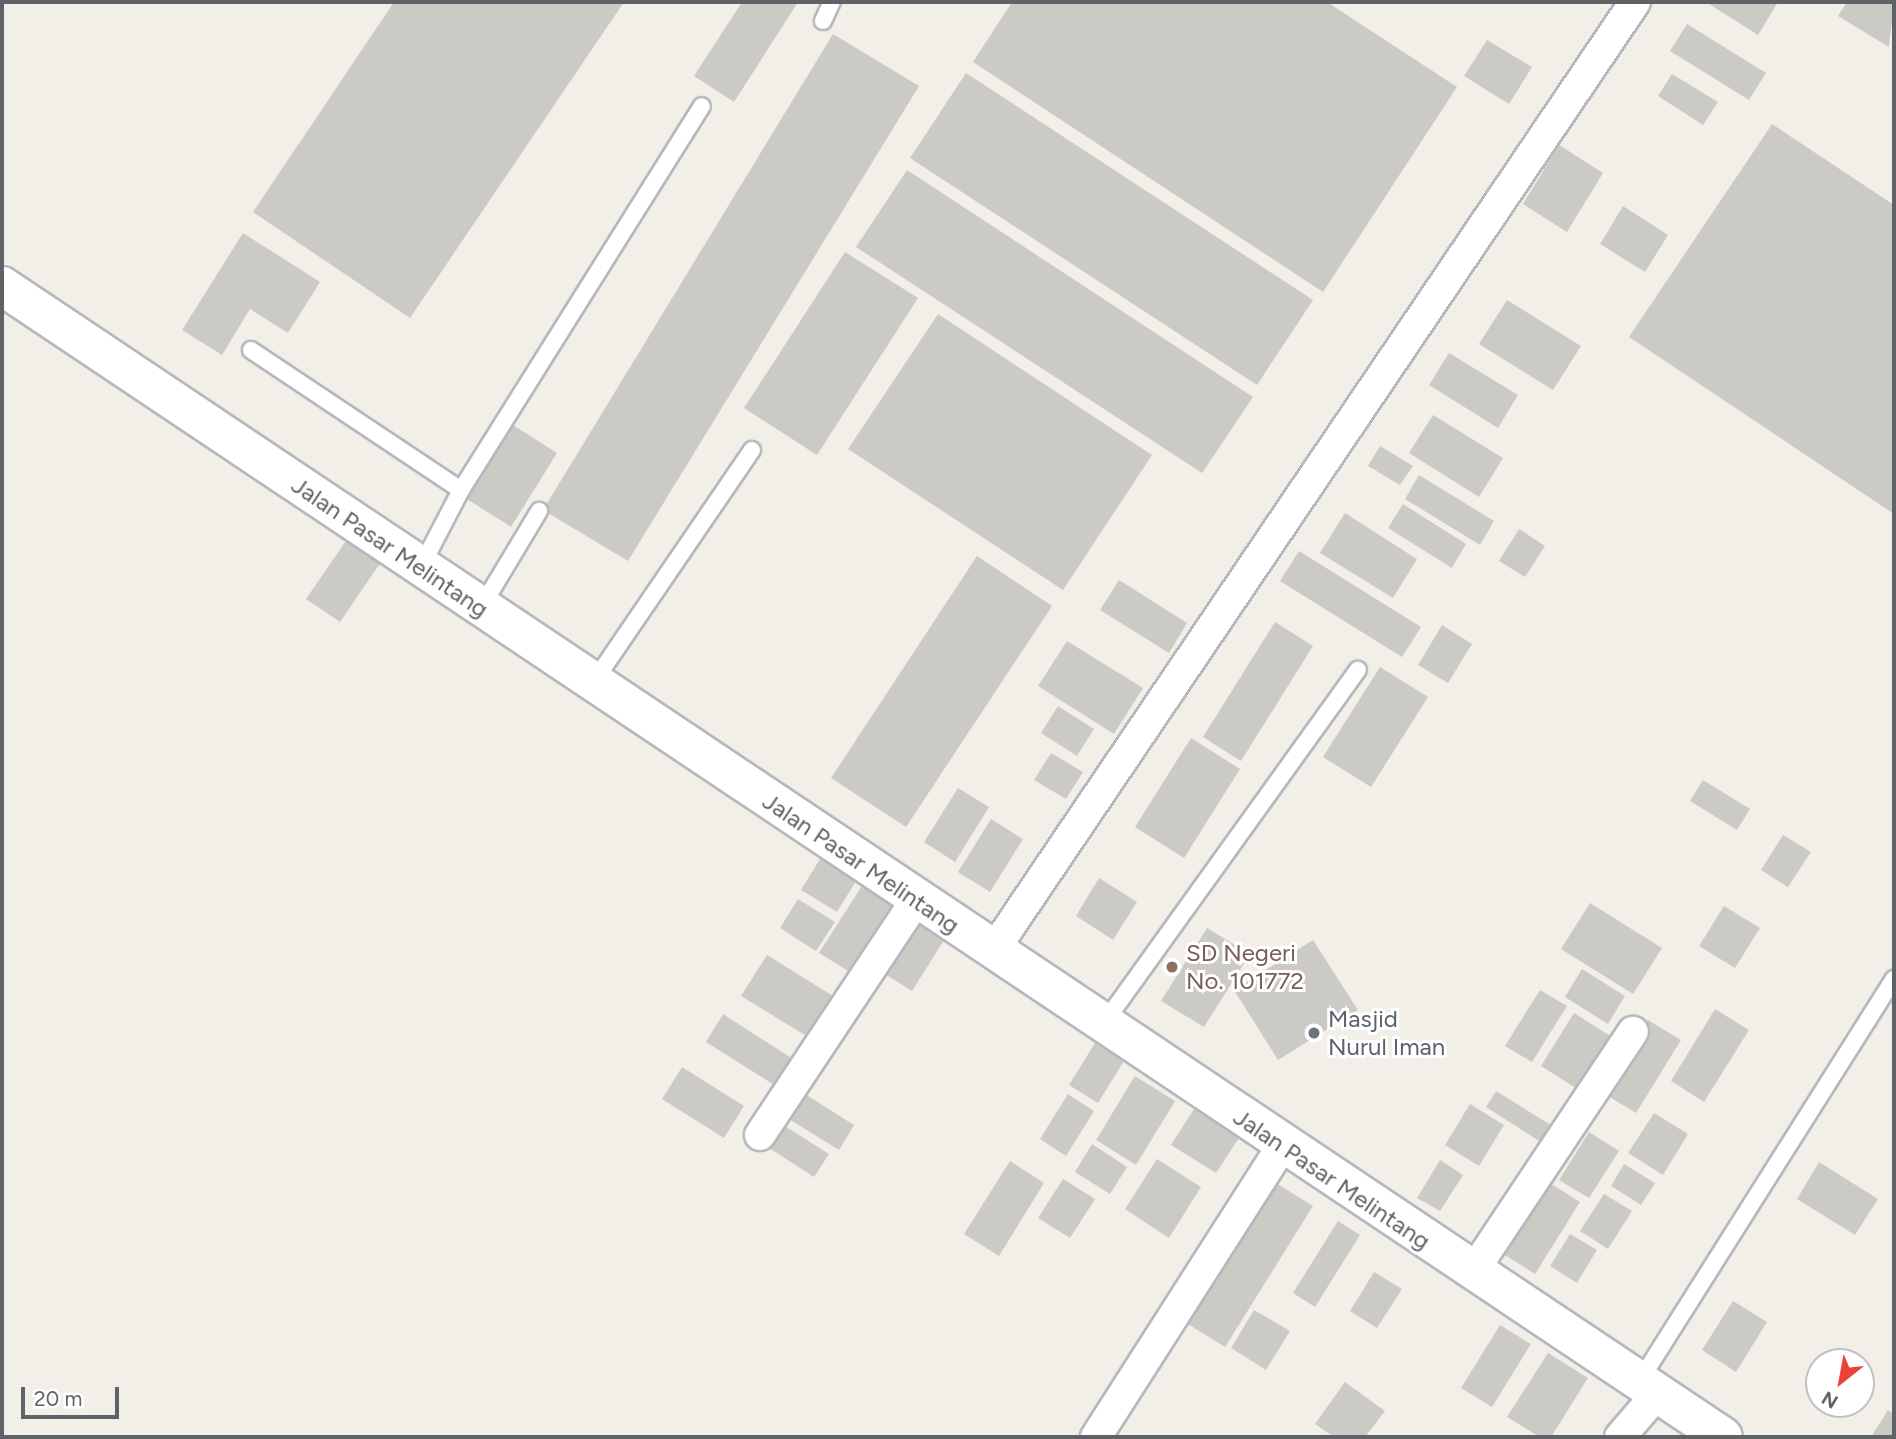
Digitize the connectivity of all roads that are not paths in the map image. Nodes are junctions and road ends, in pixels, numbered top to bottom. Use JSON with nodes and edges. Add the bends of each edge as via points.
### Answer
{"nodes":[{"id":1,"x":832,"y":2,"type":"edge"},
{"id":2,"x":1635,"y":2,"type":"edge"},
{"id":3,"x":823,"y":21,"type":"dead end"},
{"id":4,"x":702,"y":106,"type":"dead end"},
{"id":5,"x":2,"y":286,"type":"edge"},
{"id":6,"x":251,"y":350,"type":"dead end"},
{"id":7,"x":752,"y":450,"type":"dead end"},
{"id":8,"x":461,"y":490,"type":"junction"},
{"id":9,"x":539,"y":511,"type":"dead end"},
{"id":10,"x":421,"y":567,"type":"junction"},
{"id":11,"x":481,"y":608,"type":"junction"},
{"id":12,"x":1358,"y":670,"type":"dead end"},
{"id":13,"x":593,"y":683,"type":"junction"},
{"id":14,"x":916,"y":900,"type":"junction"},
{"id":15,"x":993,"y":951,"type":"junction"},
{"id":16,"x":1894,"y":979,"type":"edge"},
{"id":17,"x":1102,"y":1025,"type":"junction"},
{"id":18,"x":1633,"y":1032,"type":"dead end"},
{"id":19,"x":760,"y":1135,"type":"dead end"},
{"id":20,"x":1283,"y":1145,"type":"junction"},
{"id":21,"x":1472,"y":1273,"type":"junction"},
{"id":22,"x":1648,"y":1388,"type":"junction"},
{"id":23,"x":1096,"y":1437,"type":"edge"},
{"id":24,"x":1620,"y":1437,"type":"edge"},
{"id":25,"x":1723,"y":1437,"type":"edge"}],
"edges":[{"from":1,"to":3,"type":"lane"},
{"from":2,"to":15,"type":"street"},
{"from":4,"to":8,"type":"lane"},
{"from":5,"to":10,"type":"street","name":"Jalan Pasar Melintang"},
{"from":6,"to":8,"type":"lane"},
{"from":7,"to":13,"type":"lane"},
{"from":8,"to":10,"type":"lane"},
{"from":9,"to":11,"type":"lane"},
{"from":10,"to":11,"type":"street","name":"Jalan Pasar Melintang"},
{"from":11,"to":13,"type":"street","name":"Jalan Pasar Melintang"},
{"from":12,"to":17,"type":"lane"},
{"from":13,"to":14,"type":"street","name":"Jalan Pasar Melintang"},
{"from":14,"to":15,"type":"street","name":"Jalan Pasar Melintang"},
{"from":14,"to":19,"type":"street"},
{"from":15,"to":17,"type":"street","name":"Jalan Pasar Melintang"},
{"from":16,"to":22,"type":"lane"},
{"from":17,"to":20,"type":"street","name":"Jalan Pasar Melintang"},
{"from":18,"to":21,"type":"street"},
{"from":20,"to":21,"type":"street","name":"Jalan Pasar Melintang"},
{"from":20,"to":23,"type":"street"},
{"from":21,"to":22,"type":"street","name":"Jalan Pasar Melintang"},
{"from":22,"to":24,"type":"street"},
{"from":22,"to":25,"type":"street","name":"Jalan Pasar Melintang"}]}
